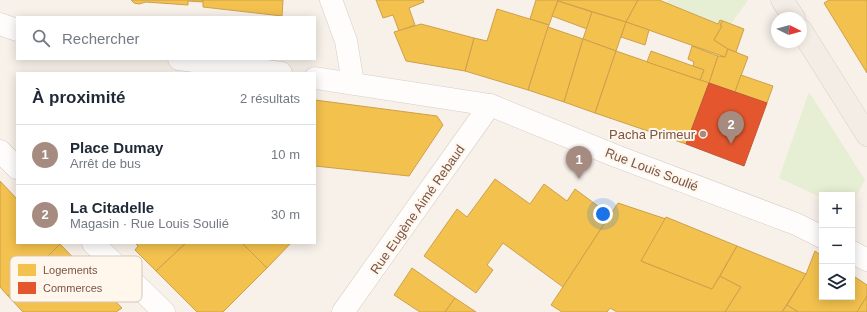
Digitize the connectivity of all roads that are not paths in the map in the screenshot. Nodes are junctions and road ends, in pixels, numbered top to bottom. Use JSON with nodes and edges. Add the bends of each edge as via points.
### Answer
{"nodes":[{"id":1,"x":331,"y":0,"type":"edge"},
{"id":2,"x":782,"y":0,"type":"edge"},
{"id":3,"x":790,"y":12,"type":"edge"},
{"id":4,"x":0,"y":24,"type":"edge"},
{"id":5,"x":16,"y":30,"type":"edge"},
{"id":6,"x":807,"y":40,"type":"edge"},
{"id":7,"x":186,"y":60,"type":"edge"},
{"id":8,"x":274,"y":72,"type":"edge"},
{"id":9,"x":316,"y":78,"type":"edge"},
{"id":10,"x":353,"y":83,"type":"junction"},
{"id":11,"x":490,"y":106,"type":"junction"},
{"id":12,"x":867,"y":135,"type":"edge"},
{"id":13,"x":0,"y":152,"type":"edge"},
{"id":14,"x":16,"y":167,"type":"edge"},
{"id":15,"x":819,"y":236,"type":"edge"},
{"id":16,"x":94,"y":244,"type":"edge"},
{"id":17,"x":855,"y":254,"type":"edge"},
{"id":18,"x":106,"y":256,"type":"edge"},
{"id":19,"x":867,"y":260,"type":"edge"},
{"id":20,"x":142,"y":291,"type":"edge"},
{"id":21,"x":164,"y":312,"type":"edge"},
{"id":22,"x":344,"y":312,"type":"edge"}],
"edges":[{"from":1,"to":10,"type":"street","via":[[346,41]]},
{"from":2,"to":3,"type":"main road"},
{"from":4,"to":5,"type":"street"},
{"from":6,"to":12,"type":"main road"},
{"from":7,"to":8,"type":"street"},
{"from":9,"to":10,"type":"street","name":"Rue Louis Soulié"},
{"from":10,"to":11,"type":"street","name":"Rue Louis Soulié"},
{"from":11,"to":15,"type":"street","name":"Rue Louis Soulié","via":[[796,224]]},
{"from":11,"to":22,"type":"street","name":"Rue Eugène Aimé Rebaud"},
{"from":13,"to":14,"type":"street"},
{"from":16,"to":18,"type":"street"},
{"from":17,"to":19,"type":"street"},
{"from":20,"to":21,"type":"street"}]}
